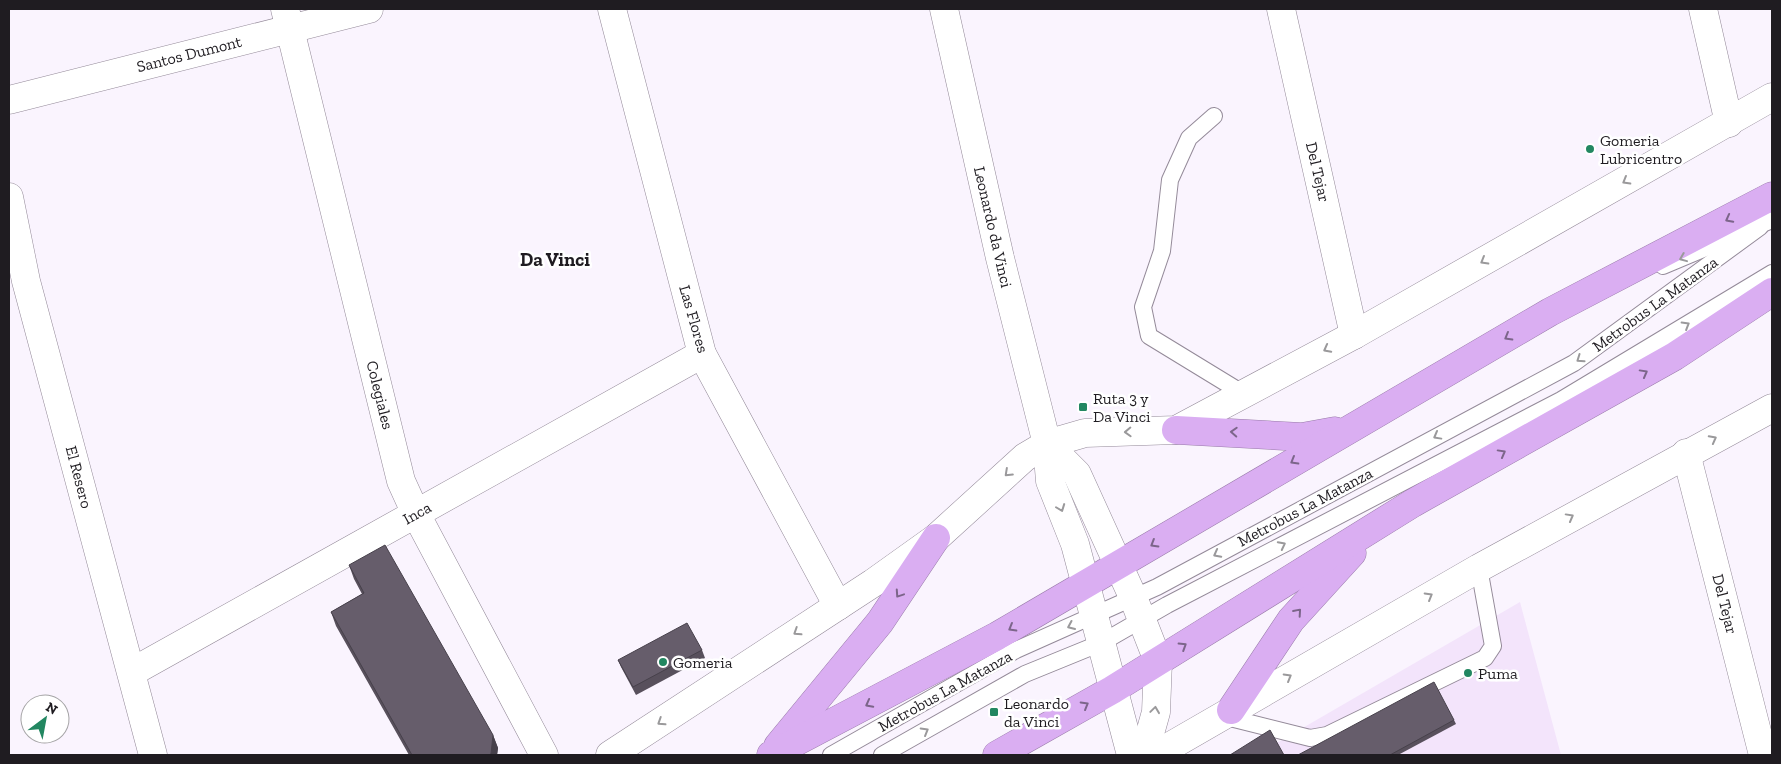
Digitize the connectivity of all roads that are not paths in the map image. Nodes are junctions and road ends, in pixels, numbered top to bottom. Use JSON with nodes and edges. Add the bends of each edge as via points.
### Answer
{"nodes":[{"id":1,"x":368,"y":9,"type":"edge"},
{"id":2,"x":612,"y":9,"type":"edge"},
{"id":3,"x":944,"y":9,"type":"edge"},
{"id":4,"x":1281,"y":9,"type":"edge"},
{"id":5,"x":1703,"y":9,"type":"edge"},
{"id":6,"x":287,"y":18,"type":"edge"},
{"id":7,"x":1772,"y":97,"type":"edge"},
{"id":8,"x":9,"y":100,"type":"edge"},
{"id":9,"x":1214,"y":116,"type":"dead end"},
{"id":10,"x":1729,"y":123,"type":"junction"},
{"id":11,"x":1772,"y":196,"type":"edge"},
{"id":12,"x":9,"y":197,"type":"edge"},
{"id":13,"x":1766,"y":223,"type":"edge"},
{"id":14,"x":1772,"y":273,"type":"edge"},
{"id":15,"x":17,"y":284,"type":"edge"},
{"id":16,"x":1772,"y":292,"type":"edge"},
{"id":17,"x":1550,"y":312,"type":"junction"},
{"id":18,"x":1354,"y":335,"type":"junction"},
{"id":19,"x":702,"y":354,"type":"junction"},
{"id":20,"x":1244,"y":394,"type":"junction"},
{"id":21,"x":1772,"y":408,"type":"edge"},
{"id":22,"x":1351,"y":428,"type":"junction"},
{"id":23,"x":1176,"y":430,"type":"junction"},
{"id":24,"x":1047,"y":444,"type":"junction"},
{"id":25,"x":1686,"y":453,"type":"junction"},
{"id":26,"x":1412,"y":503,"type":"junction"},
{"id":27,"x":416,"y":514,"type":"junction"},
{"id":28,"x":936,"y":538,"type":"junction"},
{"id":29,"x":1118,"y":566,"type":"junction"},
{"id":30,"x":1479,"y":568,"type":"junction"},
{"id":31,"x":1085,"y":586,"type":"junction"},
{"id":32,"x":838,"y":606,"type":"junction"},
{"id":33,"x":1137,"y":608,"type":"junction"},
{"id":34,"x":1093,"y":617,"type":"junction"},
{"id":35,"x":1101,"y":643,"type":"junction"},
{"id":36,"x":1158,"y":661,"type":"junction"},
{"id":37,"x":132,"y":672,"type":"junction"},
{"id":38,"x":1112,"y":690,"type":"junction"},
{"id":39,"x":1226,"y":713,"type":"junction"},
{"id":40,"x":1772,"y":753,"type":"edge"},
{"id":41,"x":153,"y":755,"type":"edge"},
{"id":42,"x":544,"y":755,"type":"edge"},
{"id":43,"x":610,"y":755,"type":"edge"},
{"id":44,"x":771,"y":755,"type":"edge"},
{"id":45,"x":830,"y":755,"type":"edge"},
{"id":46,"x":882,"y":755,"type":"edge"},
{"id":47,"x":997,"y":755,"type":"edge"},
{"id":48,"x":1130,"y":755,"type":"edge"},
{"id":49,"x":1140,"y":755,"type":"edge"},
{"id":50,"x":1155,"y":755,"type":"edge"},
{"id":51,"x":1764,"y":755,"type":"edge"}],
"edges":[{"from":1,"to":6,"type":"street","name":"Santos Dumont"},
{"from":2,"to":19,"type":"street","name":"Las Flores"},
{"from":3,"to":24,"type":"street","name":"Leonardo da Vinci","via":[[1000,258]]},
{"from":4,"to":18,"type":"street","name":"Del Tejar"},
{"from":5,"to":10,"type":"street"},
{"from":6,"to":8,"type":"street","name":"Santos Dumont"},
{"from":6,"to":27,"type":"street","name":"Colegiales","via":[[401,480]]},
{"from":7,"to":10,"type":"street"},
{"from":9,"to":20,"type":"lane","via":[[1189,138],[1170,180],[1162,251],[1143,308],[1149,336]]},
{"from":10,"to":18,"type":"street","one_way":true},
{"from":11,"to":17,"type":"highway","one_way":true},
{"from":12,"to":15,"type":"street","name":"El Resero"},
{"from":13,"to":17,"type":"lane","name":"Metrobus La Matanza","one_way":true},
{"from":13,"to":33,"type":"lane","name":"Metrobus La Matanza","one_way":true,"via":[[1574,363],[1341,489]]},
{"from":33,"to":14,"type":"lane","name":"Metrobus La Matanza","one_way":true,"via":[[1561,400]]},
{"from":15,"to":37,"type":"street","name":"El Resero"},
{"from":26,"to":16,"type":"highway","one_way":true,"via":[[1674,356]]},
{"from":17,"to":22,"type":"highway","one_way":true},
{"from":18,"to":20,"type":"street","one_way":true},
{"from":19,"to":27,"type":"street","name":"Inca"},
{"from":19,"to":32,"type":"street","name":"Las Flores"},
{"from":20,"to":23,"type":"street"},
{"from":25,"to":21,"type":"street","one_way":true},
{"from":22,"to":23,"type":"highway","one_way":true,"via":[[1302,436]]},
{"from":22,"to":29,"type":"highway","one_way":true},
{"from":23,"to":24,"type":"street","one_way":true,"via":[[1085,433]]},
{"from":24,"to":28,"type":"street","one_way":true,"via":[[1025,457]]},
{"from":24,"to":29,"type":"street","via":[[1077,474]]},
{"from":24,"to":31,"type":"street","name":"Leonardo da Vinci","one_way":true,"via":[[1050,481],[1074,544]]},
{"from":30,"to":25,"type":"street","one_way":true},
{"from":25,"to":51,"type":"street","name":"Del Tejar"},
{"from":36,"to":26,"type":"highway","one_way":true},
{"from":39,"to":26,"type":"highway","one_way":true,"via":[[1291,620],[1323,583],[1349,555]]},
{"from":27,"to":37,"type":"street","name":"Inca"},
{"from":27,"to":42,"type":"street","name":"Colegiales"},
{"from":28,"to":32,"type":"street"},
{"from":28,"to":44,"type":"highway","one_way":true,"via":[[880,622]]},
{"from":29,"to":31,"type":"highway"},
{"from":29,"to":33,"type":"street"},
{"from":39,"to":30,"type":"street","one_way":true},
{"from":30,"to":39,"type":"lane","via":[[1493,646],[1485,658],[1327,735],[1310,738]]},
{"from":31,"to":34,"type":"street","name":"Leonardo da Vinci"},
{"from":31,"to":44,"type":"highway","one_way":true,"via":[[998,636]]},
{"from":32,"to":43,"type":"street","one_way":true},
{"from":33,"to":34,"type":"lane","name":"Metrobus La Matanza"},
{"from":33,"to":35,"type":"lane","name":"Metrobus La Matanza"},
{"from":33,"to":36,"type":"street"},
{"from":34,"to":35,"type":"street","name":"Leonardo da Vinci"},
{"from":34,"to":45,"type":"lane","name":"Metrobus La Matanza","one_way":true,"via":[[1016,650]]},
{"from":35,"to":38,"type":"street","name":"Leonardo da Vinci"},
{"from":46,"to":35,"type":"lane","name":"Metrobus La Matanza","one_way":true,"via":[[1025,674]]},
{"from":36,"to":38,"type":"highway"},
{"from":49,"to":36,"type":"street","one_way":true,"via":[[1156,712]]},
{"from":37,"to":41,"type":"street","name":"El Resero"},
{"from":47,"to":38,"type":"highway","one_way":true},
{"from":38,"to":48,"type":"street","name":"Leonardo da Vinci"},
{"from":39,"to":50,"type":"street"},
{"from":40,"to":51,"type":"street"}]}
